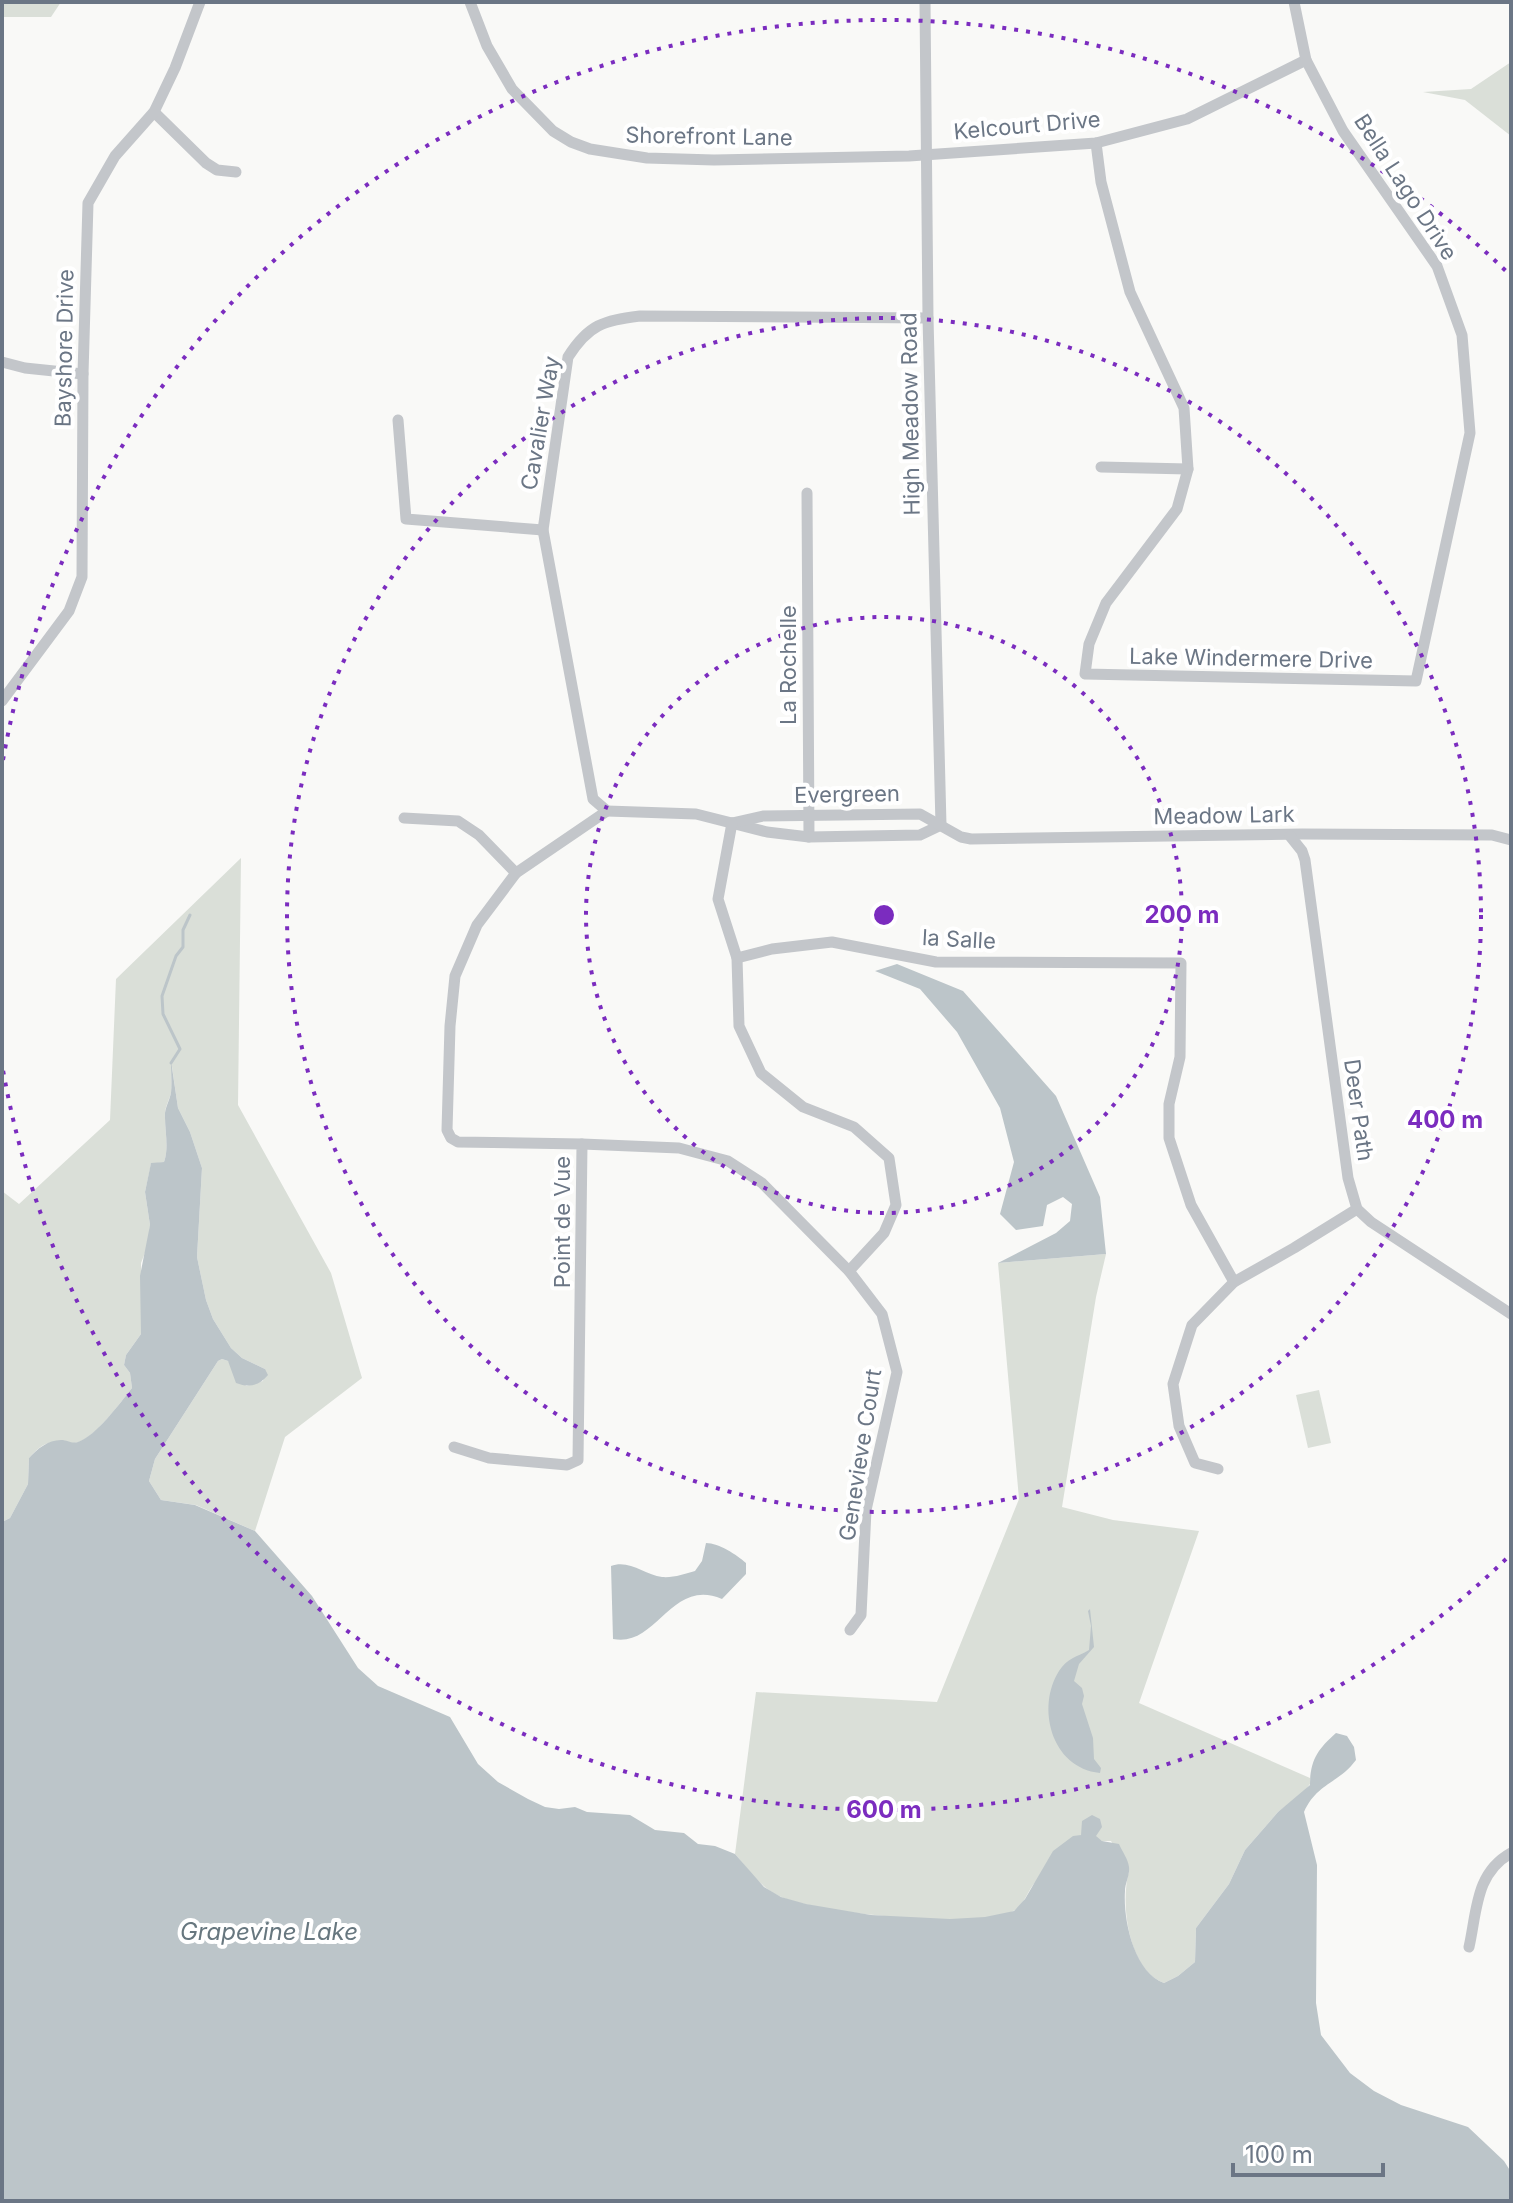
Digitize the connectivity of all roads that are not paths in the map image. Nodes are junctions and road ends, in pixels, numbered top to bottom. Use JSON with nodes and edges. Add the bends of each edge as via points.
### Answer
{"nodes":[{"id":1,"x":200,"y":2,"type":"edge"},
{"id":2,"x":470,"y":2,"type":"edge"},
{"id":3,"x":925,"y":2,"type":"edge"},
{"id":4,"x":1294,"y":2,"type":"edge"},
{"id":5,"x":1306,"y":60,"type":"junction"},
{"id":6,"x":154,"y":112,"type":"junction"},
{"id":7,"x":1096,"y":143,"type":"junction"},
{"id":8,"x":927,"y":153,"type":"junction"},
{"id":9,"x":236,"y":172,"type":"dead end"},
{"id":10,"x":928,"y":318,"type":"junction"},
{"id":11,"x":2,"y":362,"type":"edge"},
{"id":12,"x":83,"y":374,"type":"junction"},
{"id":13,"x":398,"y":420,"type":"dead end"},
{"id":14,"x":1101,"y":467,"type":"dead end"},
{"id":15,"x":1188,"y":469,"type":"junction"},
{"id":16,"x":807,"y":493,"type":"dead end"},
{"id":17,"x":543,"y":530,"type":"junction"},
{"id":18,"x":1416,"y":681,"type":"joint"},
{"id":19,"x":2,"y":701,"type":"edge"},
{"id":20,"x":607,"y":811,"type":"junction"},
{"id":21,"x":809,"y":815,"type":"junction"},
{"id":22,"x":404,"y":818,"type":"dead end"},
{"id":23,"x":732,"y":823,"type":"junction"},
{"id":24,"x":941,"y":825,"type":"junction"},
{"id":25,"x":1290,"y":836,"type":"junction"},
{"id":26,"x":809,"y":837,"type":"junction"},
{"id":27,"x":1511,"y":840,"type":"edge"},
{"id":28,"x":516,"y":873,"type":"junction"},
{"id":29,"x":737,"y":958,"type":"junction"},
{"id":30,"x":582,"y":1144,"type":"junction"},
{"id":31,"x":1357,"y":1209,"type":"junction"},
{"id":32,"x":849,"y":1271,"type":"junction"},
{"id":33,"x":1234,"y":1282,"type":"junction"},
{"id":34,"x":1511,"y":1314,"type":"edge"},
{"id":35,"x":454,"y":1447,"type":"dead end"},
{"id":36,"x":1218,"y":1469,"type":"dead end"},
{"id":37,"x":850,"y":1630,"type":"dead end"},
{"id":38,"x":1511,"y":1853,"type":"edge"},
{"id":39,"x":1469,"y":1947,"type":"dead end"}],
"edges":[{"from":1,"to":6,"type":"street","name":"Bayshore Drive"},
{"from":2,"to":8,"type":"street","name":"Shorefront Lane","via":[[512,89],[553,131],[590,149],[714,160]]},
{"from":3,"to":8,"type":"street","name":"High Meadow Road"},
{"from":4,"to":5,"type":"street","name":"Bella Lago Drive"},
{"from":5,"to":7,"type":"street","name":"Kelcourt Drive","via":[[1187,119]]},
{"from":5,"to":18,"type":"street","name":"Bella Lago Drive","via":[[1343,131],[1437,266],[1462,335],[1470,433]]},
{"from":6,"to":9,"type":"street","via":[[206,163]]},
{"from":6,"to":12,"type":"street","name":"Bayshore Drive","via":[[115,156],[88,203]]},
{"from":7,"to":8,"type":"street","name":"Kelcourt Drive"},
{"from":7,"to":15,"type":"street","via":[[1130,292],[1184,408]]},
{"from":8,"to":10,"type":"street","name":"High Meadow Road"},
{"from":10,"to":17,"type":"street","name":"Cavalier Way","via":[[605,320],[581,336],[568,357]]},
{"from":10,"to":24,"type":"street","name":"High Meadow Road"},
{"from":11,"to":12,"type":"street"},
{"from":12,"to":19,"type":"street","name":"Bayshore Drive","via":[[82,577],[69,611]]},
{"from":13,"to":17,"type":"street","via":[[406,519]]},
{"from":14,"to":15,"type":"street"},
{"from":15,"to":18,"type":"street","name":"Lake Windermere Drive","via":[[1177,509],[1106,603],[1089,644],[1085,674]]},
{"from":16,"to":21,"type":"street","name":"La Rochelle"},
{"from":17,"to":20,"type":"street","name":"Cavalier Way","via":[[593,799]]},
{"from":20,"to":23,"type":"street","name":"Evergreen","via":[[696,814]]},
{"from":20,"to":28,"type":"street","name":"Point de Vue"},
{"from":21,"to":23,"type":"street","name":"Evergreen"},
{"from":21,"to":24,"type":"street","name":"Evergreen","via":[[920,814]]},
{"from":21,"to":26,"type":"street","name":"La Rochelle"},
{"from":22,"to":28,"type":"street","via":[[458,821]]},
{"from":23,"to":26,"type":"street","name":"Evergreen"},
{"from":23,"to":29,"type":"street","via":[[718,899]]},
{"from":24,"to":25,"type":"street","name":"Meadow Lark","via":[[971,839]]},
{"from":24,"to":26,"type":"street","name":"Evergreen","via":[[920,835]]},
{"from":25,"to":27,"type":"street","name":"Meadow Lark","via":[[1492,835]]},
{"from":25,"to":31,"type":"street","name":"Deer Path","via":[[1305,860],[1348,1178]]},
{"from":28,"to":30,"type":"street","name":"Point de Vue","via":[[484,913],[455,976],[447,1130],[458,1142]]},
{"from":29,"to":32,"type":"street","via":[[739,1026],[761,1073],[803,1107],[854,1127],[889,1158],[896,1205],[884,1233]]},
{"from":29,"to":33,"type":"street","name":"la Salle","via":[[832,942],[936,962],[1181,963],[1180,1057],[1169,1104],[1169,1138],[1191,1205]]},
{"from":30,"to":32,"type":"street","name":"Genevieve Court","via":[[679,1148],[728,1161],[762,1183]]},
{"from":30,"to":35,"type":"street","name":"Point de Vue","via":[[578,1460],[567,1465],[489,1458]]},
{"from":31,"to":33,"type":"street"},
{"from":31,"to":34,"type":"street"},
{"from":32,"to":37,"type":"street","name":"Genevieve Court","via":[[882,1314],[897,1372],[866,1510],[861,1615]]},
{"from":33,"to":36,"type":"street","via":[[1192,1325],[1173,1384],[1179,1426],[1195,1463]]},
{"from":38,"to":39,"type":"street","via":[[1489,1871],[1481,1886]]}]}
